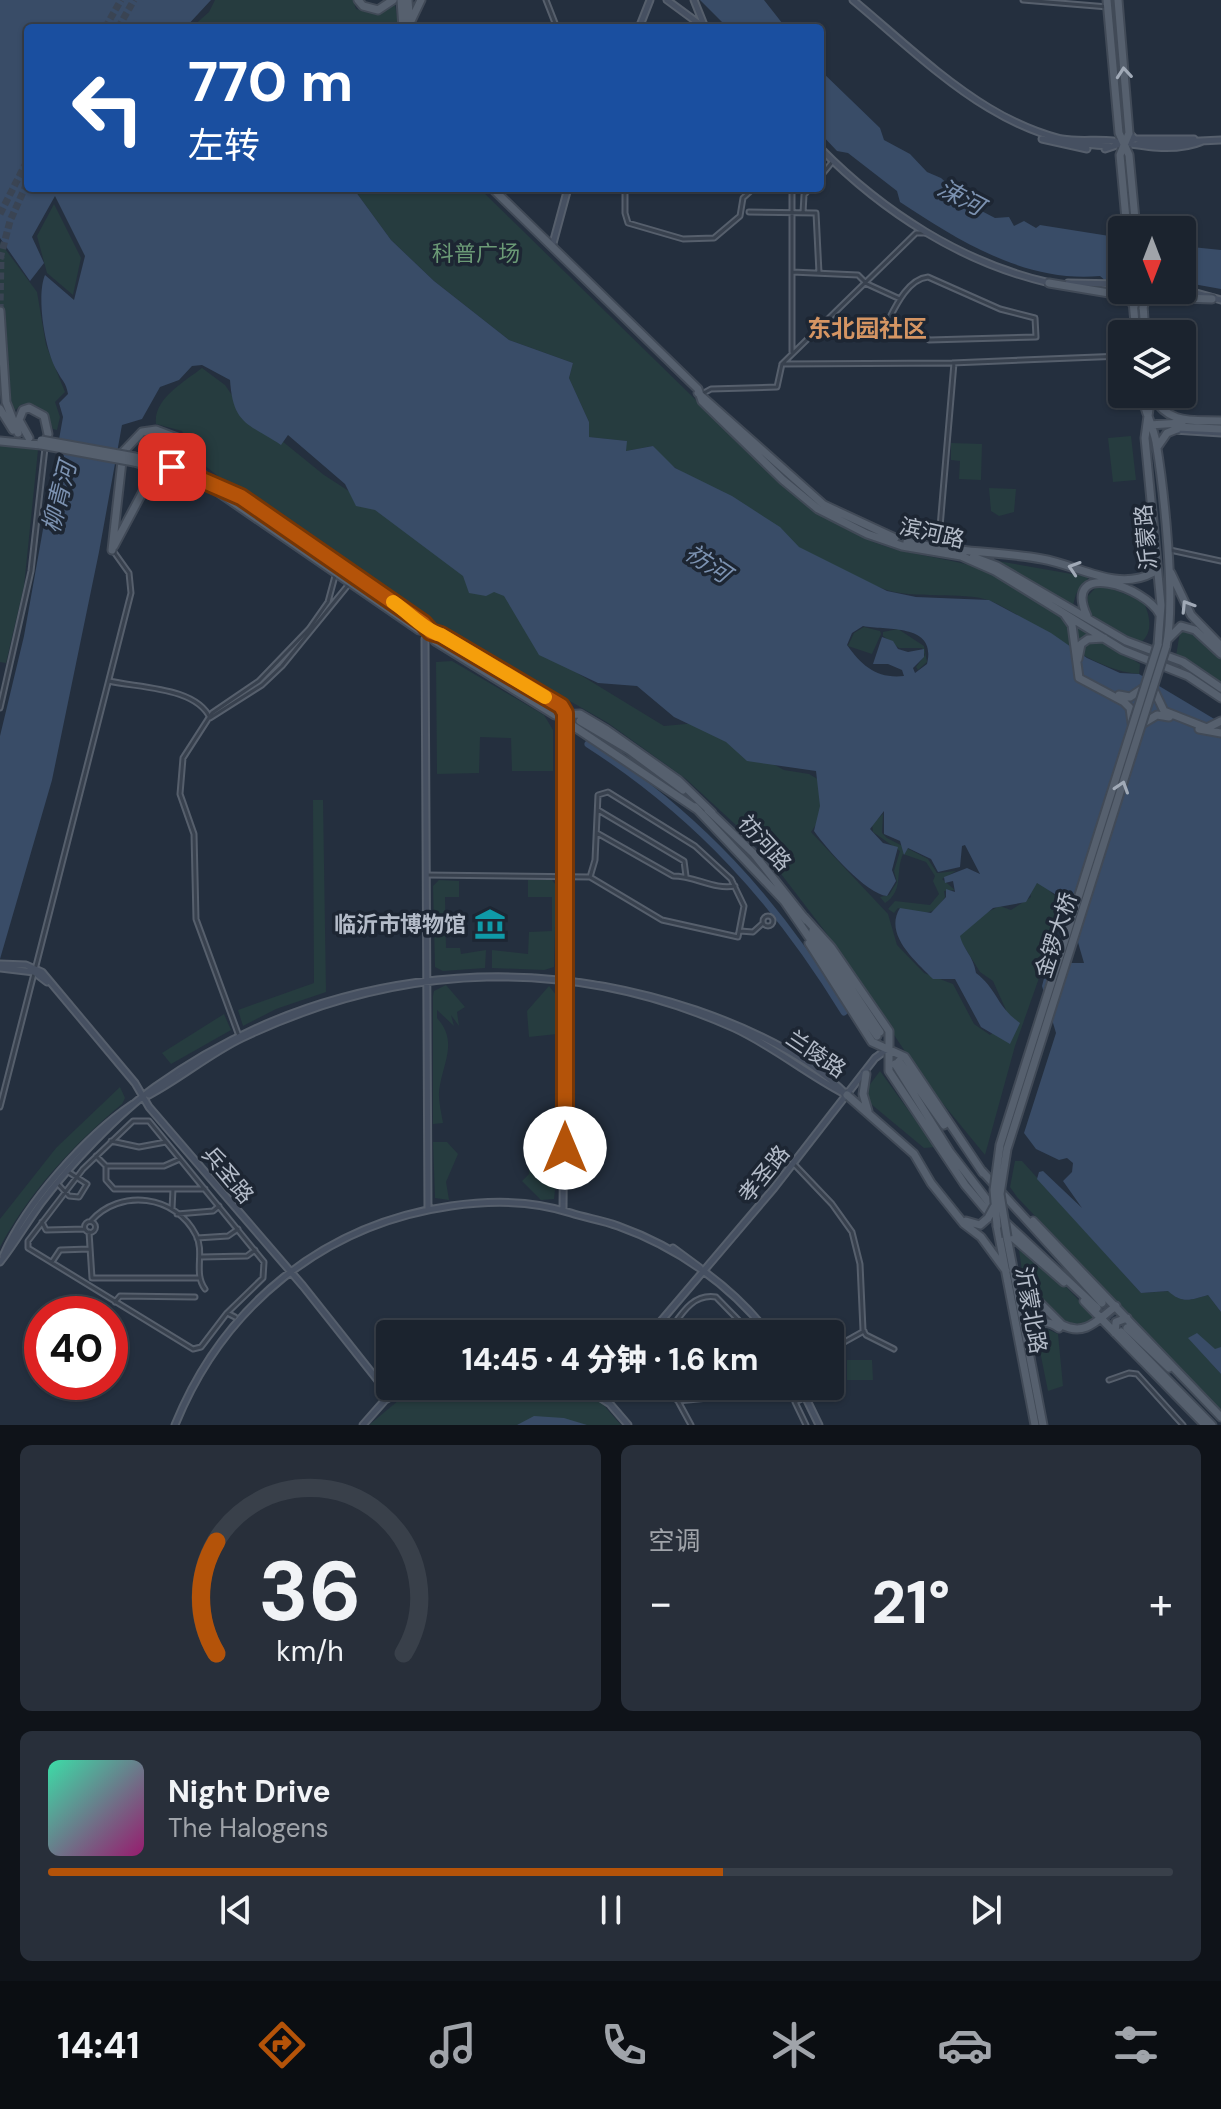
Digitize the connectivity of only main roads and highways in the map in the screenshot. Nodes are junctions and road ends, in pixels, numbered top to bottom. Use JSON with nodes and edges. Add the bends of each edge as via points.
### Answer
{"nodes":[{"id":1,"x":358,"y":0,"type":"edge"},
{"id":2,"x":393,"y":0,"type":"edge"},
{"id":3,"x":401,"y":0,"type":"edge"},
{"id":4,"x":408,"y":0,"type":"edge"},
{"id":5,"x":420,"y":0,"type":"edge"},
{"id":6,"x":650,"y":0,"type":"edge"},
{"id":7,"x":667,"y":0,"type":"edge"},
{"id":8,"x":694,"y":0,"type":"edge"},
{"id":9,"x":853,"y":0,"type":"edge"},
{"id":10,"x":1118,"y":0,"type":"edge"},
{"id":11,"x":1107,"y":4,"type":"edge"},
{"id":12,"x":407,"y":24,"type":"edge"},
{"id":13,"x":408,"y":24,"type":"edge"},
{"id":14,"x":409,"y":24,"type":"edge"},
{"id":15,"x":641,"y":24,"type":"edge"},
{"id":16,"x":699,"y":24,"type":"edge"},
{"id":17,"x":703,"y":24,"type":"edge"},
{"id":18,"x":1119,"y":133,"type":"junction"},
{"id":19,"x":1134,"y":139,"type":"junction"},
{"id":20,"x":1221,"y":140,"type":"edge"},
{"id":21,"x":1203,"y":141,"type":"junction"},
{"id":22,"x":1112,"y":145,"type":"junction"},
{"id":23,"x":1124,"y":145,"type":"junction"},
{"id":24,"x":824,"y":152,"type":"edge"},
{"id":25,"x":1120,"y":155,"type":"junction"},
{"id":26,"x":494,"y":192,"type":"edge"},
{"id":27,"x":494,"y":192,"type":"edge"},
{"id":28,"x":567,"y":192,"type":"edge"},
{"id":29,"x":1126,"y":216,"type":"edge"},
{"id":30,"x":1135,"y":216,"type":"edge"},
{"id":31,"x":552,"y":247,"type":"junction"},
{"id":32,"x":1049,"y":283,"type":"junction"},
{"id":33,"x":1096,"y":284,"type":"junction"},
{"id":34,"x":1108,"y":284,"type":"edge"},
{"id":35,"x":1108,"y":292,"type":"edge"},
{"id":36,"x":1196,"y":294,"type":"edge"},
{"id":37,"x":1212,"y":299,"type":"junction"},
{"id":38,"x":1221,"y":300,"type":"edge"},
{"id":39,"x":1143,"y":304,"type":"edge"},
{"id":40,"x":1134,"y":306,"type":"joint"},
{"id":41,"x":1143,"y":308,"type":"junction"},
{"id":42,"x":0,"y":311,"type":"edge"},
{"id":43,"x":1135,"y":320,"type":"edge"},
{"id":44,"x":1144,"y":320,"type":"edge"},
{"id":45,"x":700,"y":395,"type":"junction"},
{"id":46,"x":1145,"y":408,"type":"edge"},
{"id":47,"x":1150,"y":408,"type":"edge"},
{"id":48,"x":1161,"y":408,"type":"edge"},
{"id":49,"x":0,"y":409,"type":"edge"},
{"id":50,"x":0,"y":420,"type":"edge"},
{"id":51,"x":1149,"y":425,"type":"junction"},
{"id":52,"x":1182,"y":427,"type":"junction"},
{"id":53,"x":1221,"y":427,"type":"edge"},
{"id":54,"x":1173,"y":430,"type":"junction"},
{"id":55,"x":18,"y":433,"type":"junction"},
{"id":56,"x":48,"y":434,"type":"road end"},
{"id":57,"x":177,"y":438,"type":"junction"},
{"id":58,"x":28,"y":440,"type":"junction"},
{"id":59,"x":0,"y":441,"type":"edge"},
{"id":60,"x":1157,"y":452,"type":"junction"},
{"id":61,"x":134,"y":459,"type":"junction"},
{"id":62,"x":168,"y":468,"type":"junction"},
{"id":63,"x":207,"y":482,"type":"junction"},
{"id":64,"x":112,"y":550,"type":"junction"},
{"id":65,"x":953,"y":550,"type":"junction"},
{"id":66,"x":1163,"y":552,"type":"junction"},
{"id":67,"x":1064,"y":613,"type":"junction"},
{"id":68,"x":1161,"y":617,"type":"junction"},
{"id":69,"x":1088,"y":618,"type":"junction"},
{"id":70,"x":413,"y":621,"type":"junction"},
{"id":71,"x":431,"y":632,"type":"junction"},
{"id":72,"x":1104,"y":638,"type":"junction"},
{"id":73,"x":1164,"y":644,"type":"junction"},
{"id":74,"x":1221,"y":646,"type":"edge"},
{"id":75,"x":1221,"y":654,"type":"edge"},
{"id":76,"x":1145,"y":687,"type":"junction"},
{"id":77,"x":1221,"y":688,"type":"edge"},
{"id":78,"x":1154,"y":690,"type":"junction"},
{"id":79,"x":1221,"y":698,"type":"edge"},
{"id":80,"x":565,"y":713,"type":"junction"},
{"id":81,"x":1221,"y":721,"type":"edge"},
{"id":82,"x":1132,"y":723,"type":"junction"},
{"id":83,"x":1142,"y":724,"type":"junction"},
{"id":84,"x":1221,"y":733,"type":"edge"},
{"id":85,"x":698,"y":810,"type":"junction"},
{"id":86,"x":712,"y":813,"type":"junction"},
{"id":87,"x":788,"y":905,"type":"junction"},
{"id":88,"x":804,"y":917,"type":"junction"},
{"id":89,"x":0,"y":966,"type":"edge"},
{"id":90,"x":564,"y":981,"type":"junction"},
{"id":91,"x":428,"y":982,"type":"junction"},
{"id":92,"x":889,"y":1048,"type":"junction"},
{"id":93,"x":866,"y":1074,"type":"junction"},
{"id":94,"x":847,"y":1095,"type":"junction"},
{"id":95,"x":145,"y":1097,"type":"junction"},
{"id":96,"x":868,"y":1111,"type":"junction"},
{"id":97,"x":936,"y":1144,"type":"junction"},
{"id":98,"x":983,"y":1173,"type":"junction"},
{"id":99,"x":970,"y":1178,"type":"junction"},
{"id":100,"x":1004,"y":1196,"type":"junction"},
{"id":101,"x":994,"y":1204,"type":"junction"},
{"id":102,"x":563,"y":1209,"type":"junction"},
{"id":103,"x":428,"y":1210,"type":"junction"},
{"id":104,"x":999,"y":1222,"type":"junction"},
{"id":105,"x":1007,"y":1237,"type":"joint"},
{"id":106,"x":0,"y":1262,"type":"edge"},
{"id":107,"x":702,"y":1271,"type":"junction"},
{"id":108,"x":1006,"y":1271,"type":"junction"},
{"id":109,"x":289,"y":1272,"type":"junction"},
{"id":110,"x":1016,"y":1278,"type":"junction"},
{"id":111,"x":1064,"y":1282,"type":"junction"},
{"id":112,"x":1116,"y":1306,"type":"junction"},
{"id":113,"x":1127,"y":1318,"type":"junction"},
{"id":114,"x":1102,"y":1319,"type":"junction"},
{"id":115,"x":663,"y":1320,"type":"edge"},
{"id":116,"x":756,"y":1320,"type":"edge"},
{"id":117,"x":1121,"y":1331,"type":"junction"},
{"id":118,"x":1028,"y":1339,"type":"junction"},
{"id":119,"x":376,"y":1379,"type":"edge"},
{"id":120,"x":388,"y":1400,"type":"edge"},
{"id":121,"x":603,"y":1400,"type":"edge"},
{"id":122,"x":808,"y":1400,"type":"edge"},
{"id":123,"x":808,"y":1400,"type":"edge"},
{"id":124,"x":1221,"y":1419,"type":"edge"},
{"id":125,"x":173,"y":1425,"type":"edge"},
{"id":126,"x":365,"y":1425,"type":"edge"},
{"id":127,"x":626,"y":1425,"type":"edge"},
{"id":128,"x":820,"y":1425,"type":"edge"},
{"id":129,"x":1035,"y":1425,"type":"edge"},
{"id":130,"x":1043,"y":1425,"type":"edge"},
{"id":131,"x":1205,"y":1425,"type":"edge"},
{"id":132,"x":1212,"y":1425,"type":"edge"}],
"edges":[{"from":1,"to":2,"type":"main road","via":[[378,10]]},
{"from":3,"to":12,"type":"main road"},
{"from":4,"to":5,"type":"main road"},
{"from":4,"to":13,"type":"main road"},
{"from":5,"to":14,"type":"main road"},
{"from":6,"to":15,"type":"main road"},
{"from":7,"to":16,"type":"main road"},
{"from":8,"to":17,"type":"main road"},
{"from":9,"to":22,"type":"main road","via":[[974,99],[1017,124],[1065,143]]},
{"from":19,"to":10,"type":"main road","one_way":true},
{"from":11,"to":18,"type":"main road"},
{"from":18,"to":22,"type":"main road"},
{"from":18,"to":23,"type":"main road"},
{"from":19,"to":21,"type":"main road"},
{"from":19,"to":21,"type":"main road"},
{"from":19,"to":23,"type":"main road"},
{"from":20,"to":21,"type":"main road"},
{"from":21,"to":23,"type":"main road","via":[[1192,146]]},
{"from":22,"to":23,"type":"main road"},
{"from":22,"to":25,"type":"main road"},
{"from":23,"to":25,"type":"main road"},
{"from":23,"to":30,"type":"main road"},
{"from":24,"to":32,"type":"main road","via":[[925,233],[991,267]]},
{"from":25,"to":29,"type":"main road"},
{"from":26,"to":31,"type":"main road","name":"滨河路"},
{"from":27,"to":45,"type":"main road","name":"滨河路"},
{"from":28,"to":31,"type":"main road"},
{"from":31,"to":45,"type":"main road","name":"滨河路"},
{"from":32,"to":33,"type":"main road"},
{"from":32,"to":40,"type":"main road","via":[[1127,296]]},
{"from":33,"to":34,"type":"main road"},
{"from":33,"to":35,"type":"main road","via":[[1091,290]]},
{"from":36,"to":37,"type":"main road"},
{"from":37,"to":38,"type":"main road"},
{"from":37,"to":41,"type":"main road","via":[[1154,297]]},
{"from":39,"to":41,"type":"main road"},
{"from":40,"to":43,"type":"main road"},
{"from":41,"to":44,"type":"main road"},
{"from":42,"to":55,"type":"main road","via":[[6,402]]},
{"from":45,"to":65,"type":"main road","name":"滨河路","via":[[824,505],[904,542]]},
{"from":45,"to":67,"type":"main road","name":"滨河路","via":[[818,509],[902,546],[961,556]]},
{"from":46,"to":51,"type":"main road","name":"沂蒙路"},
{"from":47,"to":51,"type":"main road","name":"沂蒙路"},
{"from":48,"to":53,"type":"main road","via":[[1180,419]]},
{"from":49,"to":55,"type":"main road"},
{"from":50,"to":58,"type":"main road","via":[[8,432]]},
{"from":51,"to":52,"type":"main road"},
{"from":51,"to":53,"type":"main road"},
{"from":51,"to":60,"type":"main road","name":"沂蒙路"},
{"from":51,"to":66,"type":"main road","name":"沂蒙路","via":[[1145,438]]},
{"from":52,"to":53,"type":"main road"},
{"from":52,"to":54,"type":"main road"},
{"from":53,"to":54,"type":"main road"},
{"from":54,"to":60,"type":"main road","via":[[1162,438]]},
{"from":55,"to":58,"type":"main road"},
{"from":56,"to":58,"type":"main road","via":[[44,416],[29,408],[19,420]]},
{"from":57,"to":62,"type":"main road","via":[[184,454]]},
{"from":57,"to":63,"type":"main road"},
{"from":57,"to":64,"type":"main road","via":[[156,430],[142,432],[127,444]]},
{"from":58,"to":59,"type":"main road"},
{"from":58,"to":61,"type":"main road","bridge":true},
{"from":60,"to":66,"type":"main road","name":"沂蒙路"},
{"from":61,"to":62,"type":"main road"},
{"from":61,"to":64,"type":"main road","via":[[149,473],[148,482]]},
{"from":62,"to":63,"type":"main road"},
{"from":62,"to":64,"type":"main road","via":[[151,484]]},
{"from":63,"to":70,"type":"main road"},
{"from":63,"to":70,"type":"main road"},
{"from":63,"to":70,"type":"main road"},
{"from":66,"to":65,"type":"main road","one_way":true,"via":[[1152,573],[1128,580],[1040,558]]},
{"from":65,"to":69,"type":"main road","name":"滨河路","via":[[997,566]]},
{"from":66,"to":68,"type":"main road","name":"沂蒙路"},
{"from":66,"to":73,"type":"main road","name":"沂蒙路","via":[[1170,605]]},
{"from":74,"to":66,"type":"main road","one_way":true,"via":[[1191,615]]},
{"from":67,"to":72,"type":"main road","name":"滨河路"},
{"from":67,"to":82,"type":"main road","via":[[1072,625],[1079,678],[1124,702]]},
{"from":68,"to":69,"type":"main road","via":[[1148,598],[1105,580],[1085,588],[1082,599]]},
{"from":68,"to":73,"type":"main road","name":"沂蒙路"},
{"from":69,"to":77,"type":"main road","name":"滨河路","via":[[1126,641],[1183,662]]},
{"from":70,"to":71,"type":"main road"},
{"from":71,"to":80,"type":"main road","via":[[435,641],[555,715]]},
{"from":71,"to":91,"type":"main road","via":[[425,639]]},
{"from":72,"to":76,"type":"main road","via":[[1081,644],[1083,677],[1124,697]]},
{"from":72,"to":79,"type":"main road","name":"滨河路","via":[[1188,676]]},
{"from":73,"to":75,"type":"main road","via":[[1181,626],[1190,627]]},
{"from":73,"to":76,"type":"main road","name":"金锣大桥","bridge":true},
{"from":73,"to":78,"type":"main road","name":"金锣大桥","bridge":true},
{"from":76,"to":82,"type":"main road","name":"金锣大桥","bridge":true},
{"from":78,"to":81,"type":"main road","via":[[1164,711],[1207,728]]},
{"from":78,"to":83,"type":"main road","name":"金锣大桥","bridge":true},
{"from":80,"to":85,"type":"main road","via":[[573,726]]},
{"from":80,"to":86,"type":"main road","via":[[580,714],[639,751]]},
{"from":80,"to":90,"type":"main road","via":[[560,727]]},
{"from":82,"to":101,"type":"main road","name":"金锣大桥","bridge":true,"via":[[1000,1145]]},
{"from":83,"to":84,"type":"main road","via":[[1165,715]]},
{"from":105,"to":83,"type":"main road","name":"金锣大桥","one_way":true,"bridge":true,"via":[[1000,1194],[1007,1149]]},
{"from":85,"to":86,"type":"main road","name":"祊河路","via":[[579,722],[629,750]]},
{"from":85,"to":87,"type":"main road","name":"祊河路"},
{"from":86,"to":88,"type":"main road","name":"祊河路","via":[[754,854]]},
{"from":87,"to":88,"type":"main road","name":"祊河路","via":[[879,1034]]},
{"from":87,"to":92,"type":"main road","via":[[872,1042]]},
{"from":88,"to":92,"type":"main road","via":[[889,1031]]},
{"from":89,"to":95,"type":"main road","name":"兵圣路","via":[[34,969]]},
{"from":90,"to":91,"type":"main road","name":"兰陵路","via":[[489,975]]},
{"from":90,"to":94,"type":"main road","name":"兰陵路","via":[[639,992],[733,1024],[799,1059]]},
{"from":90,"to":102,"type":"main road"},
{"from":91,"to":95,"type":"main road","name":"兰陵路","via":[[357,996],[292,1017],[221,1049]]},
{"from":91,"to":95,"type":"main road","name":"兰陵路","via":[[339,997],[239,1036]]},
{"from":91,"to":103,"type":"main road"},
{"from":92,"to":93,"type":"main road","name":"孝圣路"},
{"from":92,"to":94,"type":"main road","name":"孝圣路"},
{"from":92,"to":97,"type":"main road","via":[[889,1071]]},
{"from":92,"to":98,"type":"main road","via":[[905,1057]]},
{"from":93,"to":94,"type":"main road","name":"孝圣路"},
{"from":93,"to":96,"type":"main road","via":[[863,1098]]},
{"from":94,"to":96,"type":"main road"},
{"from":94,"to":107,"type":"main road","name":"孝圣路"},
{"from":94,"to":107,"type":"main road","name":"孝圣路"},
{"from":94,"to":108,"type":"main road","via":[[914,1154],[931,1183]]},
{"from":95,"to":106,"type":"main road","name":"兰陵路","via":[[67,1171]]},
{"from":95,"to":106,"type":"main road","name":"兰陵路","via":[[70,1163],[16,1231]]},
{"from":95,"to":109,"type":"main road","name":"兵圣路"},
{"from":96,"to":101,"type":"main road","bridge":true,"via":[[917,1152],[932,1181],[968,1222],[980,1225]]},
{"from":97,"to":99,"type":"main road"},
{"from":97,"to":111,"type":"main road","via":[[1004,1230]]},
{"from":98,"to":99,"type":"main road","via":[[897,1063],[935,1131]]},
{"from":98,"to":100,"type":"main road"},
{"from":99,"to":104,"type":"main road"},
{"from":100,"to":104,"type":"main road","via":[[1100,1305]]},
{"from":100,"to":112,"type":"main road"},
{"from":101,"to":104,"type":"main road","name":"沂蒙北路","bridge":true},
{"from":102,"to":103,"type":"main road","via":[[495,1201]]},
{"from":102,"to":107,"type":"main road","via":[[635,1229],[673,1248]]},
{"from":103,"to":109,"type":"main road","via":[[344,1241]]},
{"from":104,"to":108,"type":"main road","name":"沂蒙北路"},
{"from":104,"to":111,"type":"main road"},
{"from":105,"to":110,"type":"main road","name":"沂蒙北路"},
{"from":107,"to":115,"type":"main road","name":"孝圣路"},
{"from":107,"to":116,"type":"main road"},
{"from":108,"to":129,"type":"main road","name":"沂蒙北路"},
{"from":109,"to":119,"type":"main road","name":"兵圣路"},
{"from":109,"to":125,"type":"main road","via":[[219,1342]]},
{"from":109,"to":125,"type":"main road","via":[[235,1317],[191,1380]]},
{"from":110,"to":114,"type":"main road","via":[[1062,1325],[1083,1329]]},
{"from":110,"to":118,"type":"main road","name":"沂蒙北路"},
{"from":111,"to":114,"type":"main road"},
{"from":112,"to":113,"type":"main road"},
{"from":112,"to":114,"type":"main road"},
{"from":113,"to":117,"type":"main road","via":[[1116,1322]]},
{"from":113,"to":124,"type":"main road"},
{"from":114,"to":117,"type":"main road"},
{"from":114,"to":118,"type":"main road","via":[[1088,1333],[1074,1335],[1039,1322]]},
{"from":117,"to":124,"type":"main road"},
{"from":117,"to":131,"type":"main road"},
{"from":117,"to":132,"type":"main road"},
{"from":118,"to":130,"type":"main road","name":"沂蒙北路"},
{"from":120,"to":126,"type":"main road"},
{"from":121,"to":127,"type":"main road"},
{"from":122,"to":128,"type":"main road"},
{"from":123,"to":128,"type":"main road"}]}
